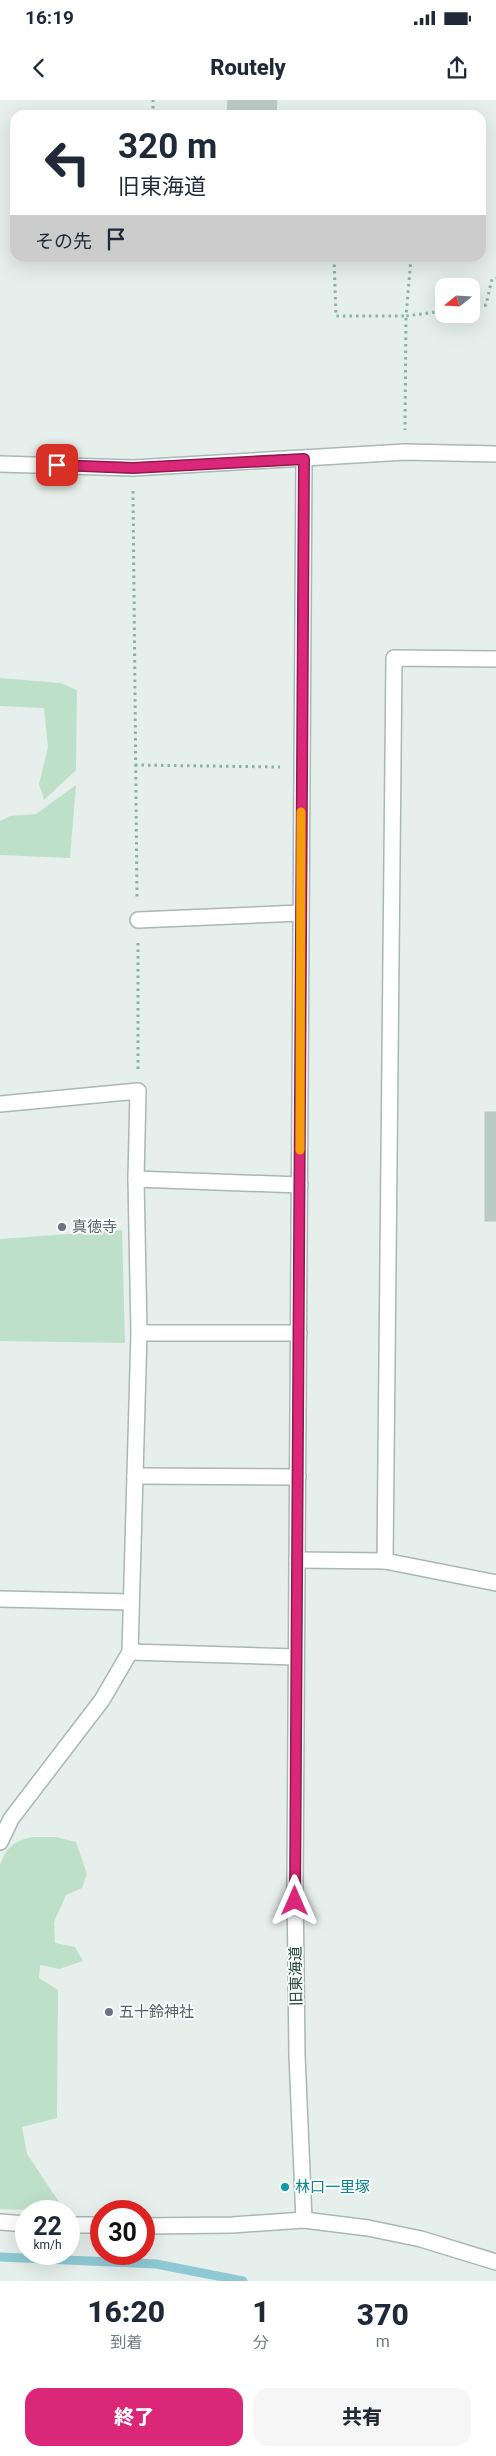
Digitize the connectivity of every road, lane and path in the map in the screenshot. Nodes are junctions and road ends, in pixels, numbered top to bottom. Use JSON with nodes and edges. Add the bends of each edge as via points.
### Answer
{"nodes":[{"id":1,"x":334,"y":262,"type":"edge"},
{"id":2,"x":411,"y":262,"type":"edge"},
{"id":3,"x":496,"y":278,"type":"edge"},
{"id":4,"x":480,"y":306,"type":"edge"},
{"id":5,"x":435,"y":312,"type":"edge"},
{"id":6,"x":406,"y":316,"type":"junction"},
{"id":7,"x":405,"y":452,"type":"junction"},
{"id":8,"x":496,"y":454,"type":"edge"},
{"id":9,"x":304,"y":459,"type":"junction"},
{"id":10,"x":0,"y":464,"type":"edge"},
{"id":11,"x":133,"y":468,"type":"junction"},
{"id":12,"x":496,"y":659,"type":"edge"},
{"id":13,"x":301,"y":768,"type":"junction"},
{"id":14,"x":300,"y":913,"type":"junction"},
{"id":15,"x":138,"y":920,"type":"dead end"},
{"id":16,"x":0,"y":1104,"type":"edge"},
{"id":17,"x":136,"y":1179,"type":"junction"},
{"id":18,"x":300,"y":1185,"type":"junction"},
{"id":19,"x":139,"y":1333,"type":"junction"},
{"id":20,"x":298,"y":1333,"type":"junction"},
{"id":21,"x":135,"y":1476,"type":"junction"},
{"id":22,"x":298,"y":1477,"type":"junction"},
{"id":23,"x":297,"y":1560,"type":"junction"},
{"id":24,"x":386,"y":1562,"type":"junction"},
{"id":25,"x":496,"y":1583,"type":"edge"},
{"id":26,"x":0,"y":1598,"type":"edge"},
{"id":27,"x":131,"y":1602,"type":"junction"},
{"id":28,"x":130,"y":1652,"type":"junction"},
{"id":29,"x":295,"y":1657,"type":"junction"},
{"id":30,"x":0,"y":1842,"type":"edge"},
{"id":31,"x":304,"y":2220,"type":"junction"},
{"id":32,"x":0,"y":2222,"type":"edge"},
{"id":33,"x":15,"y":2223,"type":"edge"},
{"id":34,"x":155,"y":2226,"type":"edge"},
{"id":35,"x":496,"y":2262,"type":"edge"}],
"edges":[{"from":1,"to":6,"type":"path","via":[[336,316]]},
{"from":2,"to":6,"type":"path"},
{"from":3,"to":4,"type":"path","via":[[492,279],[486,305]]},
{"from":5,"to":6,"type":"path"},
{"from":6,"to":7,"type":"path"},
{"from":7,"to":8,"type":"street"},
{"from":7,"to":9,"type":"street"},
{"from":9,"to":11,"type":"street"},
{"from":9,"to":13,"type":"street","name":"旧東海道"},
{"from":10,"to":11,"type":"street"},
{"from":11,"to":13,"type":"path","via":[[135,765]]},
{"from":12,"to":24,"type":"street","via":[[394,658]]},
{"from":13,"to":14,"type":"street","name":"旧東海道"},
{"from":14,"to":15,"type":"street"},
{"from":14,"to":18,"type":"street","name":"旧東海道"},
{"from":16,"to":17,"type":"street","via":[[138,1091]]},
{"from":17,"to":18,"type":"street"},
{"from":17,"to":19,"type":"street"},
{"from":18,"to":20,"type":"street","name":"旧東海道"},
{"from":19,"to":20,"type":"street"},
{"from":19,"to":21,"type":"street"},
{"from":20,"to":22,"type":"street","name":"旧東海道"},
{"from":21,"to":22,"type":"street"},
{"from":21,"to":27,"type":"street"},
{"from":22,"to":23,"type":"street","name":"旧東海道"},
{"from":23,"to":24,"type":"street"},
{"from":23,"to":29,"type":"street","name":"旧東海道"},
{"from":24,"to":25,"type":"street"},
{"from":26,"to":27,"type":"street"},
{"from":27,"to":28,"type":"street"},
{"from":28,"to":29,"type":"street"},
{"from":28,"to":30,"type":"street","via":[[102,1700],[11,1819]]},
{"from":29,"to":31,"type":"street","name":"旧東海道","via":[[295,1972]]},
{"from":31,"to":34,"type":"street"},
{"from":31,"to":35,"type":"street","via":[[421,2239]]},
{"from":32,"to":33,"type":"street"}]}
